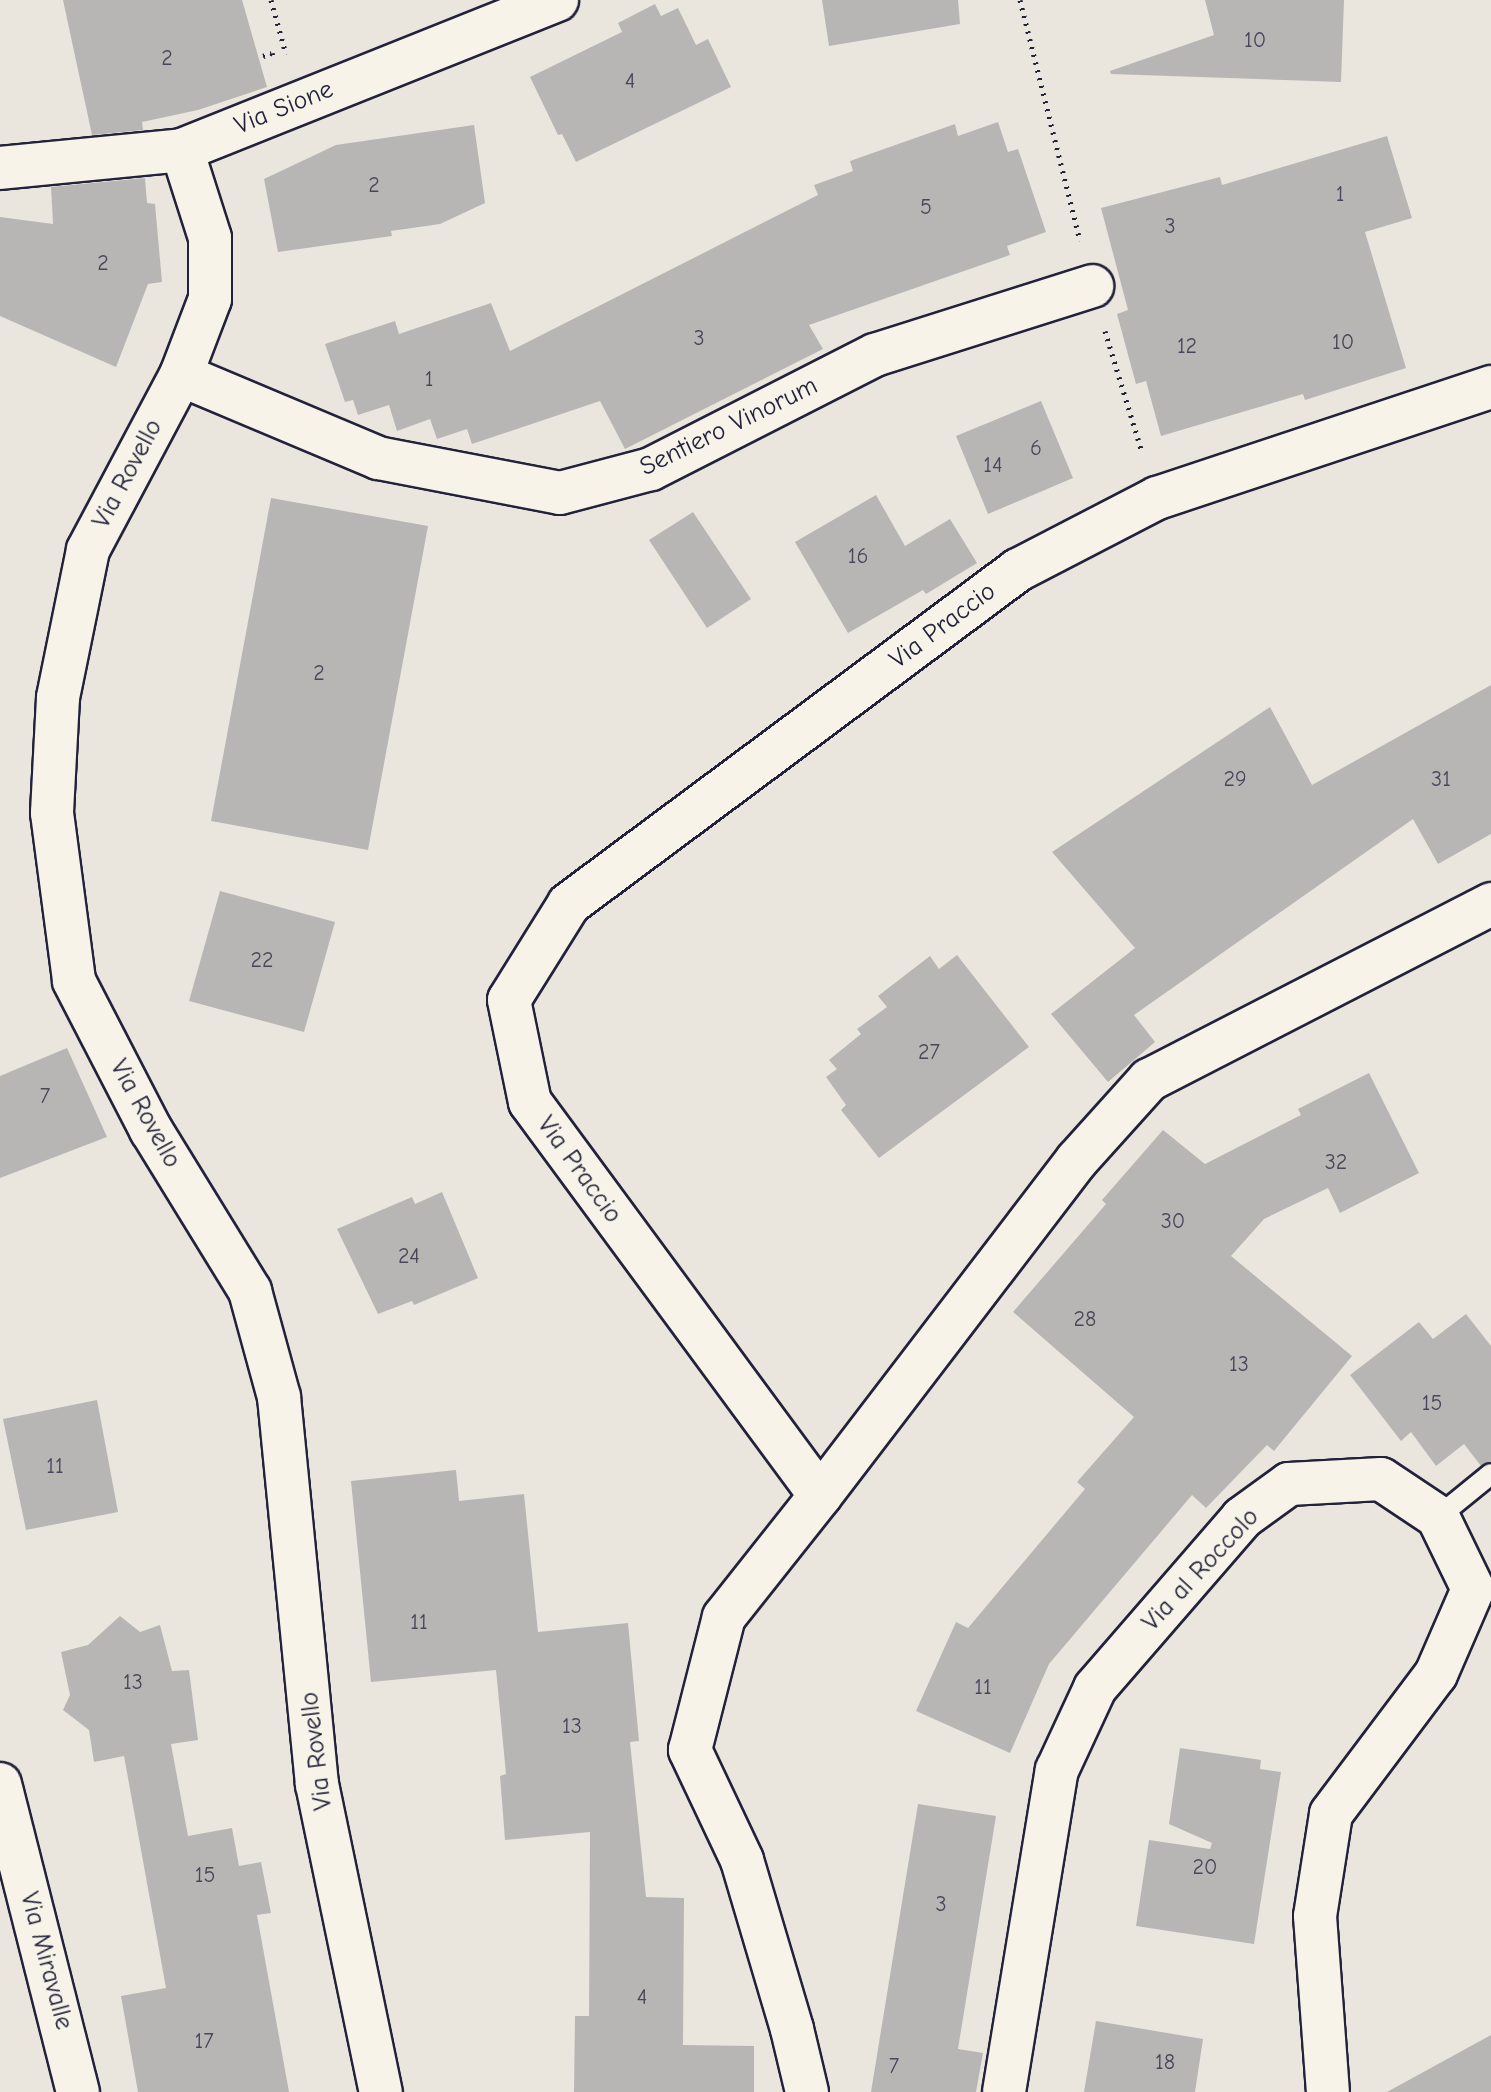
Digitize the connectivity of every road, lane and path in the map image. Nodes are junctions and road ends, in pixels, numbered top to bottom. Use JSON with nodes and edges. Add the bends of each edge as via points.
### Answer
{"nodes":[{"id":1,"x":271,"y":0,"type":"edge"},
{"id":2,"x":557,"y":0,"type":"edge"},
{"id":3,"x":272,"y":53,"type":"dead end"},
{"id":4,"x":263,"y":56,"type":"dead end"},
{"id":5,"x":299,"y":102,"type":"junction"},
{"id":6,"x":182,"y":150,"type":"junction"},
{"id":7,"x":0,"y":168,"type":"edge"},
{"id":8,"x":1092,"y":286,"type":"dead end"},
{"id":9,"x":181,"y":375,"type":"junction"},
{"id":10,"x":1491,"y":387,"type":"edge"},
{"id":11,"x":1491,"y":904,"type":"edge"},
{"id":12,"x":1491,"y":1474,"type":"edge"},
{"id":13,"x":820,"y":1496,"type":"junction"},
{"id":14,"x":1438,"y":1517,"type":"junction"},
{"id":15,"x":0,"y":1784,"type":"edge"},
{"id":16,"x":78,"y":2092,"type":"edge"},
{"id":17,"x":381,"y":2092,"type":"edge"},
{"id":18,"x":807,"y":2092,"type":"edge"},
{"id":19,"x":1004,"y":2092,"type":"edge"},
{"id":20,"x":1328,"y":2092,"type":"edge"}],
"edges":[{"from":1,"to":5,"type":"path"},
{"from":2,"to":5,"type":"street","name":"Via Sione"},
{"from":3,"to":4,"type":"path"},
{"from":5,"to":6,"type":"street","name":"Via Sione"},
{"from":6,"to":7,"type":"street","name":"Via Sione"},
{"from":6,"to":9,"type":"street","name":"Via Rovello","via":[[210,238],[210,299]]},
{"from":8,"to":9,"type":"street","name":"Sentiero Vinorum","via":[[875,355],[651,469],[560,493],[378,458]]},
{"from":9,"to":17,"type":"street","name":"Via Rovello","via":[[88,550],[58,698],[52,813],[74,981],[151,1130],[250,1291],[279,1397],[317,1784]]},
{"from":10,"to":13,"type":"street","name":"Via Praccio","via":[[1157,498],[1018,570],[569,904],[509,1000],[530,1102]]},
{"from":11,"to":13,"type":"street","via":[[1149,1080],[1077,1160]]},
{"from":12,"to":14,"type":"lane"},
{"from":13,"to":18,"type":"street","via":[[724,1617],[690,1750],[742,1860]]},
{"from":14,"to":19,"type":"street","name":"Via al Roccolo","via":[[1381,1479],[1289,1484],[1242,1518],[1095,1688],[1057,1770]]},
{"from":14,"to":20,"type":"street","via":[[1473,1589],[1436,1674],[1331,1814],[1315,1916]]},
{"from":15,"to":16,"type":"street","name":"Via Miravalle"}]}
